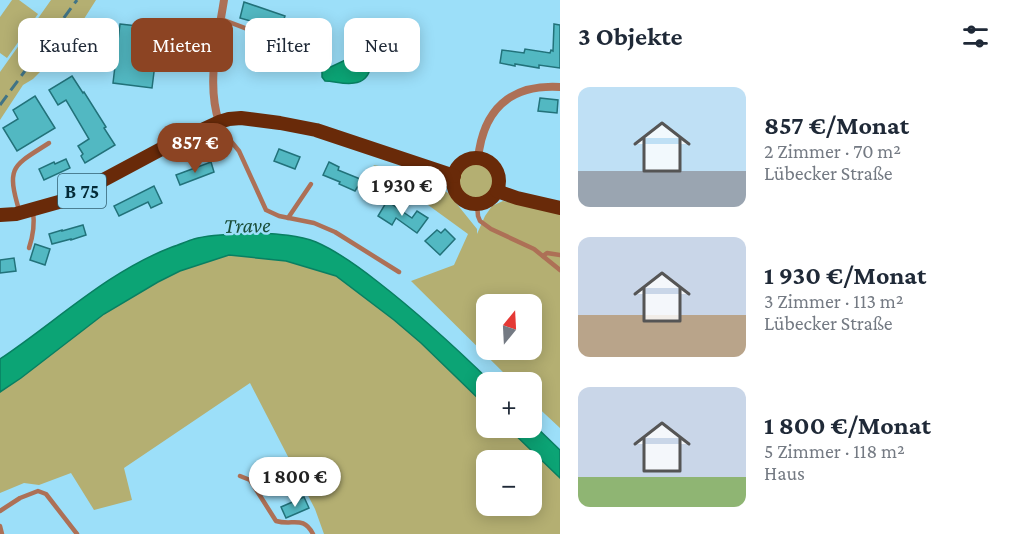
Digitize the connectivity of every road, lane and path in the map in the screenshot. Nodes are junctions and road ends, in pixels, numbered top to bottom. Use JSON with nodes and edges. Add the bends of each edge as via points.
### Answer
{"nodes":[{"id":1,"x":224,"y":0,"type":"edge"},
{"id":2,"x":221,"y":18,"type":"edge"},
{"id":3,"x":214,"y":72,"type":"edge"},
{"id":4,"x":560,"y":87,"type":"edge"},
{"id":5,"x":219,"y":122,"type":"junction"},
{"id":6,"x":50,"y":143,"type":"dead end"},
{"id":7,"x":478,"y":159,"type":"junction"},
{"id":8,"x":454,"y":176,"type":"junction"},
{"id":9,"x":311,"y":184,"type":"dead end"},
{"id":10,"x":497,"y":191,"type":"junction"},
{"id":11,"x":477,"y":204,"type":"junction"},
{"id":12,"x":560,"y":208,"type":"edge"},
{"id":13,"x":26,"y":211,"type":"junction"},
{"id":14,"x":0,"y":214,"type":"edge"},
{"id":15,"x":288,"y":218,"type":"junction"},
{"id":16,"x":29,"y":248,"type":"dead end"},
{"id":17,"x":560,"y":255,"type":"edge"},
{"id":18,"x":543,"y":256,"type":"junction"},
{"id":19,"x":560,"y":270,"type":"edge"},
{"id":20,"x":399,"y":272,"type":"dead end"},
{"id":21,"x":240,"y":476,"type":"dead end"},
{"id":22,"x":0,"y":511,"type":"edge"},
{"id":23,"x":0,"y":526,"type":"edge"},
{"id":24,"x":2,"y":534,"type":"edge"},
{"id":25,"x":77,"y":534,"type":"edge"},
{"id":26,"x":313,"y":534,"type":"edge"}],
"edges":[{"from":1,"to":2,"type":"street"},
{"from":3,"to":5,"type":"street"},
{"from":4,"to":7,"type":"street","via":[[527,90],[502,105],[485,127]]},
{"from":5,"to":8,"type":"main road","number":"B 75","via":[[241,118],[316,130]]},
{"from":5,"to":13,"type":"main road","number":"B 75","via":[[66,200]]},
{"from":5,"to":15,"type":"lane","via":[[239,151],[266,210]]},
{"from":6,"to":13,"type":"lane","via":[[24,159],[12,175],[13,188]]},
{"from":7,"to":8,"type":"main road","via":[[462,163]]},
{"from":7,"to":10,"type":"main road","via":[[496,170]]},
{"from":8,"to":11,"type":"main road","via":[[458,195]]},
{"from":9,"to":15,"type":"lane"},
{"from":10,"to":11,"type":"main road","via":[[488,201]]},
{"from":10,"to":12,"type":"main road"},
{"from":11,"to":18,"type":"lane","via":[[480,221]]},
{"from":13,"to":14,"type":"main road","number":"B 75"},
{"from":13,"to":16,"type":"lane","via":[[34,223]]},
{"from":15,"to":20,"type":"lane","via":[[335,232]]},
{"from":17,"to":18,"type":"lane"},
{"from":18,"to":19,"type":"lane"},
{"from":21,"to":26,"type":"lane","via":[[250,480],[276,520],[304,523]]},
{"from":22,"to":25,"type":"lane","via":[[38,491],[46,494]]},
{"from":23,"to":24,"type":"lane"}]}
